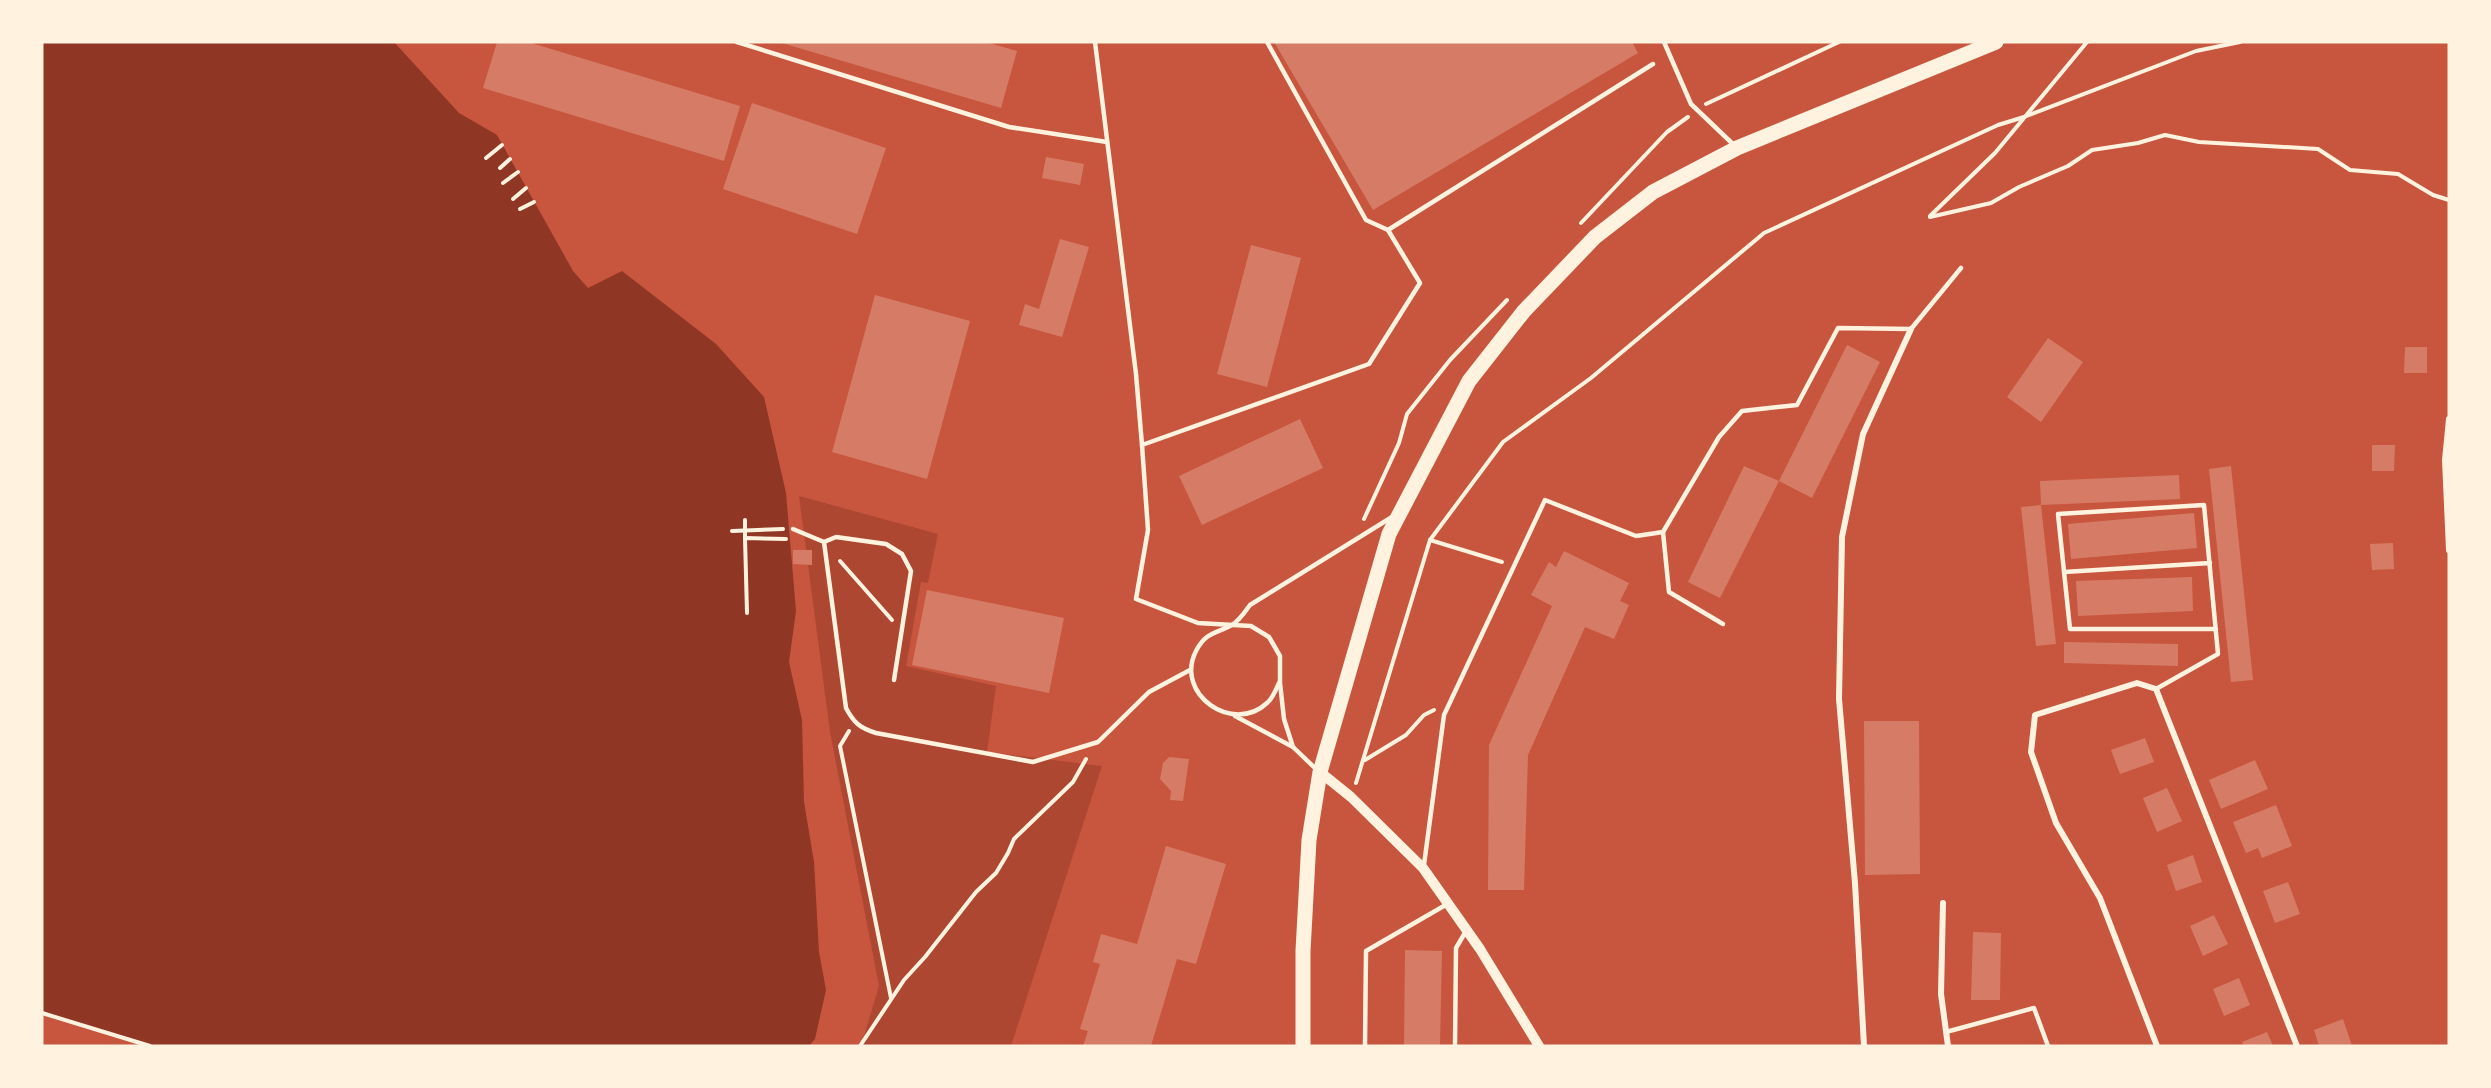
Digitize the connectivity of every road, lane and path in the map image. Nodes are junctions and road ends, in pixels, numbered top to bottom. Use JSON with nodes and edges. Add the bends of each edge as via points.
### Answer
{"nodes":[{"id":1,"x":737,"y":42,"type":"edge"},
{"id":2,"x":1095,"y":42,"type":"edge"},
{"id":3,"x":1267,"y":42,"type":"edge"},
{"id":4,"x":1664,"y":42,"type":"edge"},
{"id":5,"x":1996,"y":42,"type":"edge"},
{"id":6,"x":2087,"y":42,"type":"edge"},
{"id":7,"x":2240,"y":42,"type":"edge"},
{"id":8,"x":1653,"y":64,"type":"dead end"},
{"id":9,"x":2024,"y":117,"type":"junction"},
{"id":10,"x":1107,"y":142,"type":"junction"},
{"id":11,"x":502,"y":145,"type":"dead end"},
{"id":12,"x":1737,"y":148,"type":"junction"},
{"id":13,"x":486,"y":158,"type":"dead end"},
{"id":14,"x":510,"y":159,"type":"dead end"},
{"id":15,"x":500,"y":168,"type":"dead end"},
{"id":16,"x":518,"y":172,"type":"dead end"},
{"id":17,"x":503,"y":183,"type":"dead end"},
{"id":18,"x":526,"y":188,"type":"dead end"},
{"id":19,"x":513,"y":199,"type":"dead end"},
{"id":20,"x":2449,"y":200,"type":"edge"},
{"id":21,"x":534,"y":202,"type":"dead end"},
{"id":22,"x":520,"y":209,"type":"dead end"},
{"id":23,"x":1388,"y":230,"type":"junction"},
{"id":24,"x":1961,"y":268,"type":"dead end"},
{"id":25,"x":1911,"y":329,"type":"junction"},
{"id":26,"x":2449,"y":419,"type":"edge"},
{"id":27,"x":1142,"y":445,"type":"junction"},
{"id":28,"x":1403,"y":508,"type":"junction"},
{"id":29,"x":745,"y":520,"type":"dead end"},
{"id":30,"x":793,"y":529,"type":"joint"},
{"id":31,"x":732,"y":531,"type":"dead end"},
{"id":32,"x":1663,"y":532,"type":"junction"},
{"id":33,"x":745,"y":538,"type":"junction"},
{"id":34,"x":790,"y":539,"type":"dead end"},
{"id":35,"x":1430,"y":540,"type":"junction"},
{"id":36,"x":824,"y":542,"type":"junction"},
{"id":37,"x":2449,"y":550,"type":"edge"},
{"id":38,"x":2210,"y":564,"type":"junction"},
{"id":39,"x":1514,"y":566,"type":"junction"},
{"id":40,"x":2064,"y":572,"type":"junction"},
{"id":41,"x":747,"y":613,"type":"dead end"},
{"id":42,"x":1234,"y":624,"type":"junction"},
{"id":43,"x":1723,"y":624,"type":"dead end"},
{"id":44,"x":2216,"y":629,"type":"junction"},
{"id":45,"x":902,"y":632,"type":"junction"},
{"id":46,"x":1190,"y":670,"type":"junction"},
{"id":47,"x":894,"y":680,"type":"dead end"},
{"id":48,"x":1280,"y":683,"type":"junction"},
{"id":49,"x":2156,"y":689,"type":"junction"},
{"id":50,"x":1450,"y":702,"type":"junction"},
{"id":51,"x":1235,"y":716,"type":"junction"},
{"id":52,"x":854,"y":723,"type":"junction"},
{"id":53,"x":1098,"y":742,"type":"junction"},
{"id":54,"x":1293,"y":747,"type":"junction"},
{"id":55,"x":1365,"y":760,"type":"junction"},
{"id":56,"x":1320,"y":772,"type":"junction"},
{"id":57,"x":1351,"y":797,"type":"junction"},
{"id":58,"x":1423,"y":868,"type":"junction"},
{"id":59,"x":1449,"y":903,"type":"junction"},
{"id":60,"x":1943,"y":903,"type":"dead end"},
{"id":61,"x":1466,"y":930,"type":"junction"},
{"id":62,"x":891,"y":998,"type":"junction"},
{"id":63,"x":42,"y":1013,"type":"edge"},
{"id":64,"x":1946,"y":1032,"type":"junction"},
{"id":65,"x":150,"y":1046,"type":"edge"},
{"id":66,"x":860,"y":1046,"type":"edge"},
{"id":67,"x":1303,"y":1046,"type":"edge"},
{"id":68,"x":1365,"y":1046,"type":"edge"},
{"id":69,"x":1455,"y":1046,"type":"edge"},
{"id":70,"x":1539,"y":1046,"type":"edge"},
{"id":71,"x":1864,"y":1046,"type":"edge"},
{"id":72,"x":1948,"y":1046,"type":"edge"},
{"id":73,"x":2048,"y":1046,"type":"edge"},
{"id":74,"x":2157,"y":1046,"type":"edge"},
{"id":75,"x":2297,"y":1046,"type":"edge"}],
"edges":[{"from":1,"to":10,"type":"lane","via":[[1010,127]]},
{"from":2,"to":10,"type":"lane"},
{"from":3,"to":23,"type":"lane","via":[[1366,220]]},
{"from":4,"to":12,"type":"lane","via":[[1691,104]]},
{"from":5,"to":12,"type":"main road"},
{"from":6,"to":9,"type":"path"},
{"from":7,"to":9,"type":"path","via":[[2196,51]]},
{"from":8,"to":23,"type":"lane"},
{"from":9,"to":20,"type":"path","via":[[1995,153],[1930,217],[1991,203],[2068,166],[2092,150],[2165,135],[2199,142],[2318,149],[2350,170],[2398,174]]},
{"from":9,"to":35,"type":"path","via":[[1998,124],[1764,233],[1591,378],[1503,442]]},
{"from":10,"to":27,"type":"lane"},
{"from":11,"to":13,"type":"path"},
{"from":12,"to":28,"type":"main road","via":[[1653,192],[1595,237],[1524,311],[1469,381]]},
{"from":14,"to":15,"type":"path"},
{"from":16,"to":17,"type":"path"},
{"from":18,"to":19,"type":"path"},
{"from":21,"to":22,"type":"path"},
{"from":23,"to":27,"type":"lane","via":[[1420,283],[1369,364]]},
{"from":24,"to":25,"type":"lane"},
{"from":25,"to":32,"type":"lane","via":[[1838,328],[1797,405],[1742,411],[1719,437]]},
{"from":25,"to":71,"type":"street","via":[[1863,434],[1842,537],[1839,699]]},
{"from":26,"to":37,"type":"street","via":[[2445,460]]},
{"from":27,"to":42,"type":"lane","via":[[1148,530],[1136,599],[1198,623]]},
{"from":28,"to":42,"type":"lane","via":[[1250,605]]},
{"from":28,"to":56,"type":"main road","via":[[1389,534]]},
{"from":29,"to":33,"type":"path"},
{"from":30,"to":31,"type":"path"},
{"from":30,"to":36,"type":"lane"},
{"from":32,"to":39,"type":"lane","via":[[1636,536],[1545,500]]},
{"from":32,"to":43,"type":"lane","via":[[1669,592]]},
{"from":33,"to":34,"type":"path"},
{"from":33,"to":41,"type":"path"},
{"from":35,"to":39,"type":"path"},
{"from":35,"to":55,"type":"path"},
{"from":36,"to":45,"type":"path"},
{"from":36,"to":45,"type":"lane","via":[[836,537],[852,538],[886,544],[902,554],[911,570]]},
{"from":36,"to":52,"type":"lane","via":[[846,708]]},
{"from":38,"to":40,"type":"lane"},
{"from":38,"to":40,"type":"lane","via":[[2204,505],[2058,514]]},
{"from":38,"to":44,"type":"lane"},
{"from":39,"to":50,"type":"lane"},
{"from":40,"to":44,"type":"lane","via":[[2070,629]]},
{"from":42,"to":46,"type":"lane","via":[[1207,635]]},
{"from":42,"to":48,"type":"lane","via":[[1251,626],[1269,636],[1280,656]]},
{"from":44,"to":49,"type":"lane","via":[[2218,654]]},
{"from":45,"to":47,"type":"lane"},
{"from":46,"to":51,"type":"lane","via":[[1196,691],[1211,707]]},
{"from":46,"to":53,"type":"lane","via":[[1149,692]]},
{"from":48,"to":51,"type":"lane","via":[[1269,702],[1254,712]]},
{"from":48,"to":54,"type":"lane","via":[[1284,719]]},
{"from":49,"to":74,"type":"street","via":[[2137,682],[2035,715],[2031,752],[2056,823],[2100,898]]},
{"from":49,"to":75,"type":"street"},
{"from":50,"to":55,"type":"path","via":[[1424,715],[1406,735]]},
{"from":50,"to":58,"type":"lane","via":[[1444,715]]},
{"from":51,"to":54,"type":"lane"},
{"from":52,"to":53,"type":"lane","via":[[876,734],[1033,762]]},
{"from":52,"to":62,"type":"path","via":[[840,746]]},
{"from":53,"to":62,"type":"path","via":[[1073,782],[1014,838],[996,873],[976,892]]},
{"from":54,"to":56,"type":"lane"},
{"from":55,"to":57,"type":"path"},
{"from":56,"to":57,"type":"street"},
{"from":56,"to":67,"type":"main road","via":[[1309,840]]},
{"from":57,"to":58,"type":"street"},
{"from":58,"to":59,"type":"street"},
{"from":59,"to":61,"type":"street"},
{"from":59,"to":68,"type":"lane","via":[[1366,951]]},
{"from":60,"to":64,"type":"street","via":[[1941,994]]},
{"from":61,"to":69,"type":"lane","via":[[1456,948]]},
{"from":61,"to":70,"type":"street"},
{"from":62,"to":66,"type":"path"},
{"from":63,"to":65,"type":"path"},
{"from":64,"to":72,"type":"street"},
{"from":64,"to":73,"type":"lane","via":[[2034,1008]]}]}
